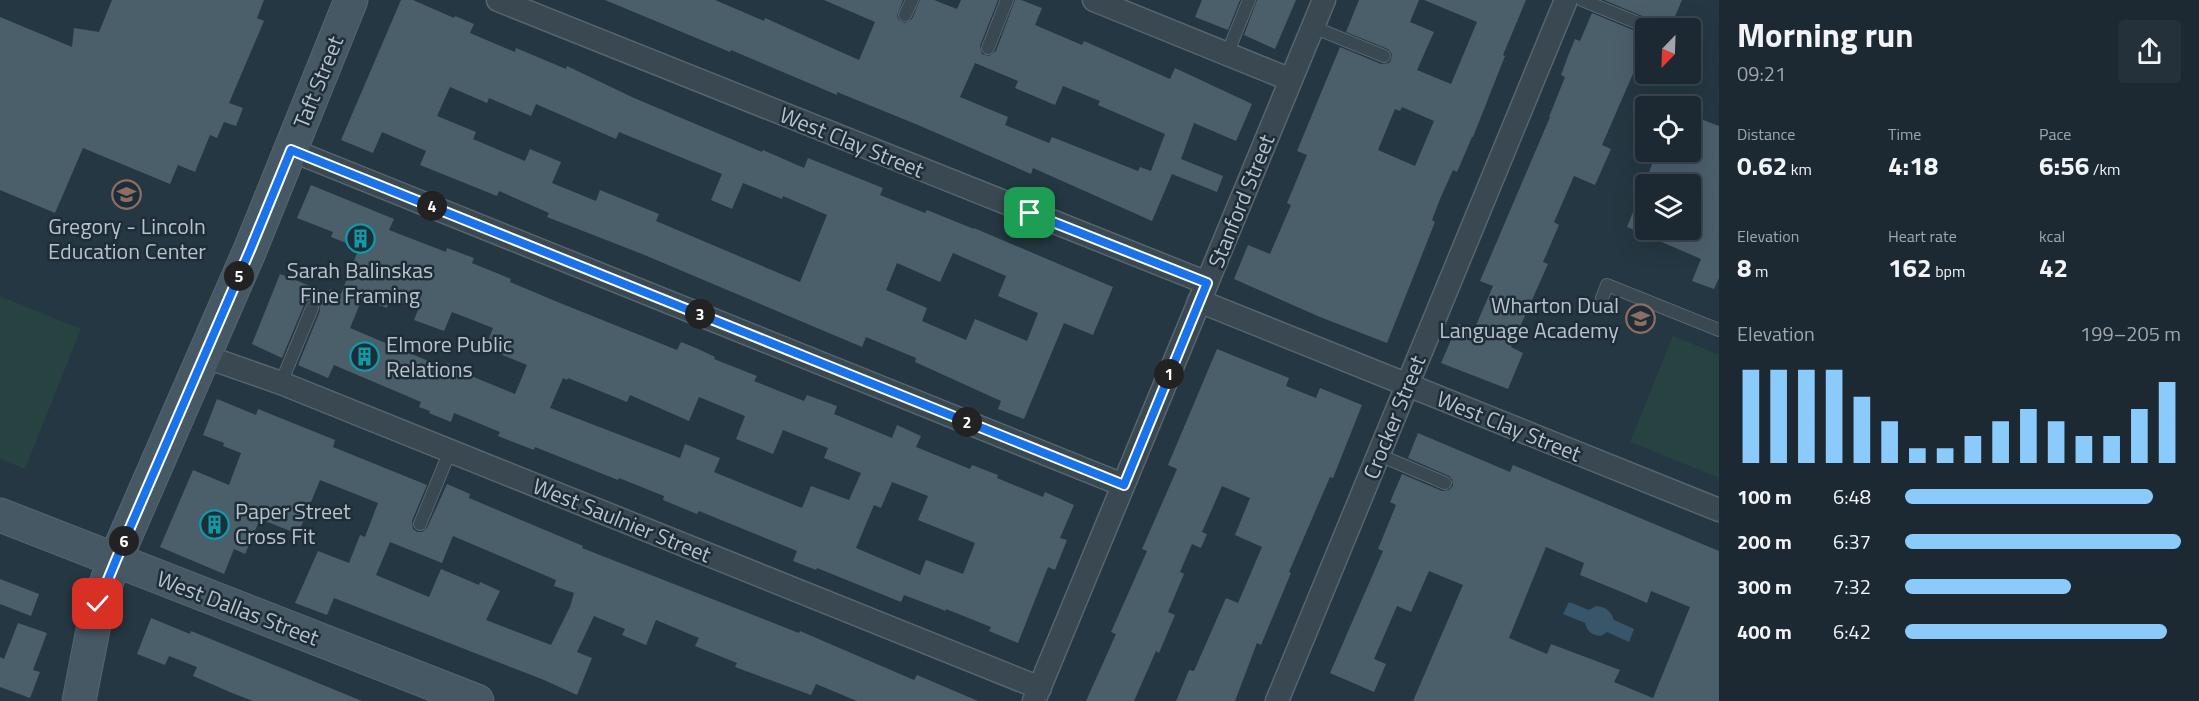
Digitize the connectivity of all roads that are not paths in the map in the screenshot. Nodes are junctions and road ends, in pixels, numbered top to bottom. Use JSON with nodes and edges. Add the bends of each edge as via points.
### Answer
{"nodes":[{"id":1,"x":351,"y":0,"type":"edge"},
{"id":2,"x":498,"y":0,"type":"edge"},
{"id":3,"x":912,"y":0,"type":"edge"},
{"id":4,"x":1007,"y":0,"type":"edge"},
{"id":5,"x":1249,"y":0,"type":"edge"},
{"id":6,"x":1324,"y":0,"type":"edge"},
{"id":7,"x":1566,"y":0,"type":"edge"},
{"id":8,"x":1582,"y":0,"type":"edge"},
{"id":9,"x":1102,"y":2,"type":"edge"},
{"id":10,"x":905,"y":15,"type":"dead end"},
{"id":11,"x":1635,"y":22,"type":"edge"},
{"id":12,"x":1313,"y":27,"type":"junction"},
{"id":13,"x":988,"y":48,"type":"dead end"},
{"id":14,"x":1227,"y":54,"type":"junction"},
{"id":15,"x":1384,"y":56,"type":"dead end"},
{"id":16,"x":1291,"y":80,"type":"junction"},
{"id":17,"x":291,"y":150,"type":"junction"},
{"id":18,"x":1203,"y":292,"type":"junction"},
{"id":19,"x":1602,"y":298,"type":"dead end"},
{"id":20,"x":312,"y":308,"type":"dead end"},
{"id":21,"x":1719,"y":330,"type":"edge"},
{"id":22,"x":204,"y":356,"type":"junction"},
{"id":23,"x":281,"y":383,"type":"junction"},
{"id":24,"x":1407,"y":385,"type":"junction"},
{"id":25,"x":450,"y":451,"type":"junction"},
{"id":26,"x":1378,"y":455,"type":"junction"},
{"id":27,"x":1445,"y":483,"type":"dead end"},
{"id":28,"x":1124,"y":485,"type":"junction"},
{"id":29,"x":1719,"y":510,"type":"edge"},
{"id":30,"x":0,"y":515,"type":"edge"},
{"id":31,"x":420,"y":524,"type":"dead end"},
{"id":32,"x":116,"y":560,"type":"junction"},
{"id":33,"x":1037,"y":695,"type":"edge"},
{"id":34,"x":79,"y":701,"type":"edge"},
{"id":35,"x":477,"y":701,"type":"edge"},
{"id":36,"x":1277,"y":701,"type":"edge"}],
"edges":[{"from":1,"to":17,"type":"street","name":"Taft Street"},
{"from":2,"to":18,"type":"street","name":"West Clay Street"},
{"from":3,"to":10,"type":"lane"},
{"from":4,"to":13,"type":"lane"},
{"from":5,"to":14,"type":"lane"},
{"from":6,"to":12,"type":"street","name":"Stanford Street"},
{"from":7,"to":24,"type":"street","name":"Crocker Street"},
{"from":8,"to":11,"type":"lane"},
{"from":9,"to":14,"type":"street"},
{"from":12,"to":15,"type":"lane"},
{"from":12,"to":16,"type":"street","name":"Stanford Street"},
{"from":14,"to":16,"type":"street"},
{"from":16,"to":18,"type":"street","name":"Stanford Street"},
{"from":17,"to":22,"type":"street","name":"Taft Street"},
{"from":17,"to":28,"type":"street"},
{"from":18,"to":24,"type":"street","name":"West Clay Street"},
{"from":18,"to":28,"type":"street","name":"Stanford Street"},
{"from":19,"to":21,"type":"lane","via":[[1607,285]]},
{"from":20,"to":23,"type":"lane"},
{"from":22,"to":23,"type":"street","name":"West Saulnier Street"},
{"from":22,"to":32,"type":"street","name":"Taft Street"},
{"from":23,"to":25,"type":"street","name":"West Saulnier Street"},
{"from":24,"to":26,"type":"street","name":"Crocker Street"},
{"from":24,"to":29,"type":"street","name":"West Clay Street"},
{"from":25,"to":31,"type":"lane"},
{"from":25,"to":33,"type":"street","name":"West Saulnier Street"},
{"from":26,"to":27,"type":"lane"},
{"from":26,"to":36,"type":"street","name":"Crocker Street"},
{"from":28,"to":33,"type":"street","name":"Stanford Street"},
{"from":30,"to":32,"type":"street","name":"West Dallas Street"},
{"from":32,"to":34,"type":"street","name":"Taft Street","via":[[98,604]]},
{"from":32,"to":35,"type":"street","name":"West Dallas Street"}]}
